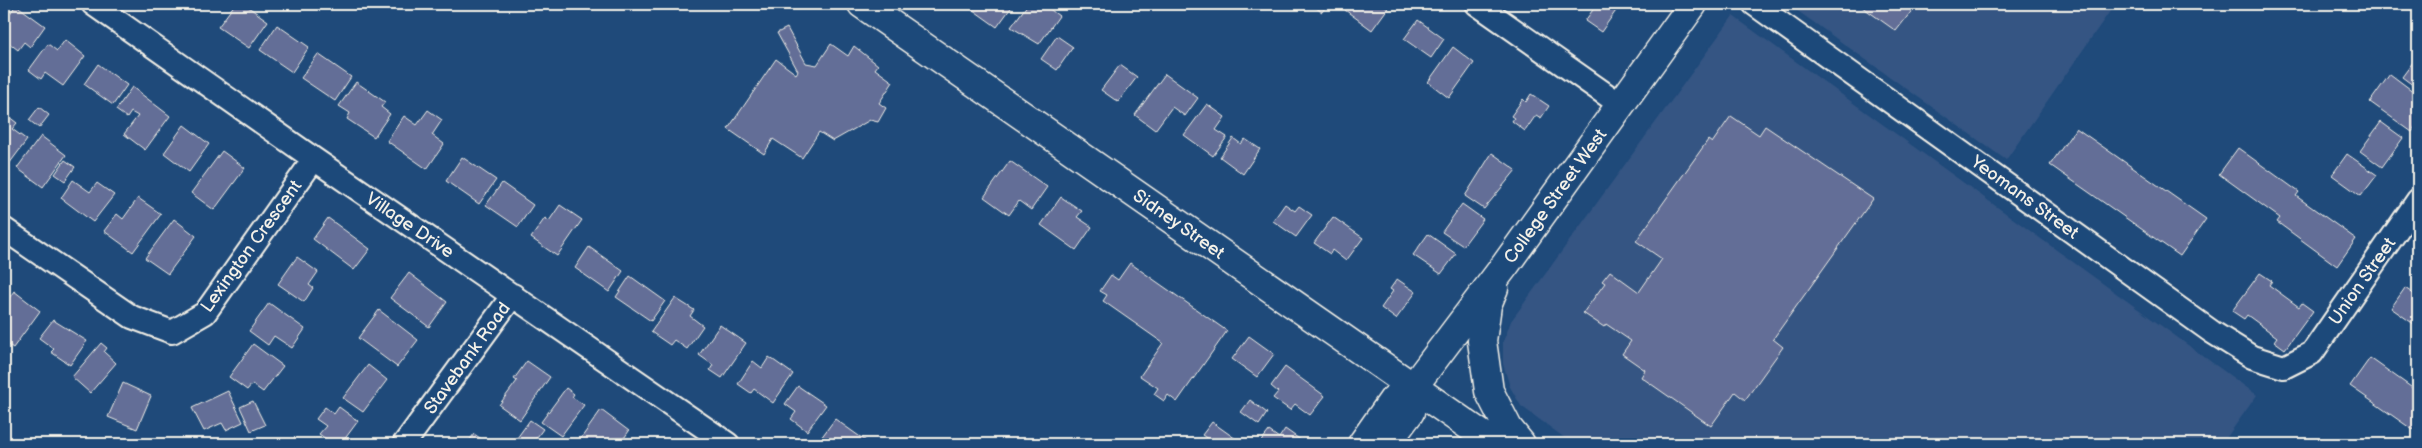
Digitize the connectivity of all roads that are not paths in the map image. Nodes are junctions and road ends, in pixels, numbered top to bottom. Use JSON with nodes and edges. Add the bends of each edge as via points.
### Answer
{"nodes":[{"id":1,"x":93,"y":4,"type":"edge"},
{"id":2,"x":862,"y":4,"type":"edge"},
{"id":3,"x":1477,"y":4,"type":"edge"},
{"id":4,"x":1693,"y":4,"type":"edge"},
{"id":5,"x":1754,"y":4,"type":"edge"},
{"id":6,"x":1621,"y":105,"type":"junction"},
{"id":7,"x":314,"y":159,"type":"junction"},
{"id":8,"x":2418,"y":200,"type":"edge"},
{"id":9,"x":4,"y":229,"type":"edge"},
{"id":10,"x":1506,"y":264,"type":"junction"},
{"id":11,"x":513,"y":295,"type":"junction"},
{"id":12,"x":2302,"y":358,"type":"joint"},
{"id":13,"x":1413,"y":387,"type":"junction"},
{"id":14,"x":404,"y":444,"type":"edge"},
{"id":15,"x":728,"y":444,"type":"edge"},
{"id":16,"x":1362,"y":444,"type":"edge"},
{"id":17,"x":1386,"y":444,"type":"edge"},
{"id":18,"x":1494,"y":444,"type":"edge"},
{"id":19,"x":1521,"y":444,"type":"edge"}],
"edges":[{"from":1,"to":7,"type":"street","name":"Village Drive"},
{"from":2,"to":13,"type":"main road","name":"Sidney Street"},
{"from":3,"to":6,"type":"street"},
{"from":4,"to":6,"type":"main road","name":"College Street West"},
{"from":5,"to":12,"type":"street","name":"Yeomans Street","via":[[2212,332],[2252,357],[2284,367]]},
{"from":6,"to":10,"type":"main road","name":"College Street West"},
{"from":7,"to":9,"type":"street","name":"Lexington Crescent","via":[[206,312],[172,332],[132,317]]},
{"from":7,"to":11,"type":"street","name":"Village Drive"},
{"from":8,"to":12,"type":"street","name":"Union Street","via":[[2312,353]]},
{"from":10,"to":13,"type":"main road","name":"College Street West"},
{"from":10,"to":19,"type":"main road","via":[[1486,305],[1482,341],[1488,391],[1508,428]]},
{"from":11,"to":14,"type":"street","name":"Stavebank Road"},
{"from":11,"to":15,"type":"street","name":"Village Drive"},
{"from":13,"to":16,"type":"main road","name":"College Street West","via":[[1393,400]]},
{"from":13,"to":17,"type":"main road","via":[[1410,412]]},
{"from":13,"to":18,"type":"main road","name":"Sidney Street"}]}
